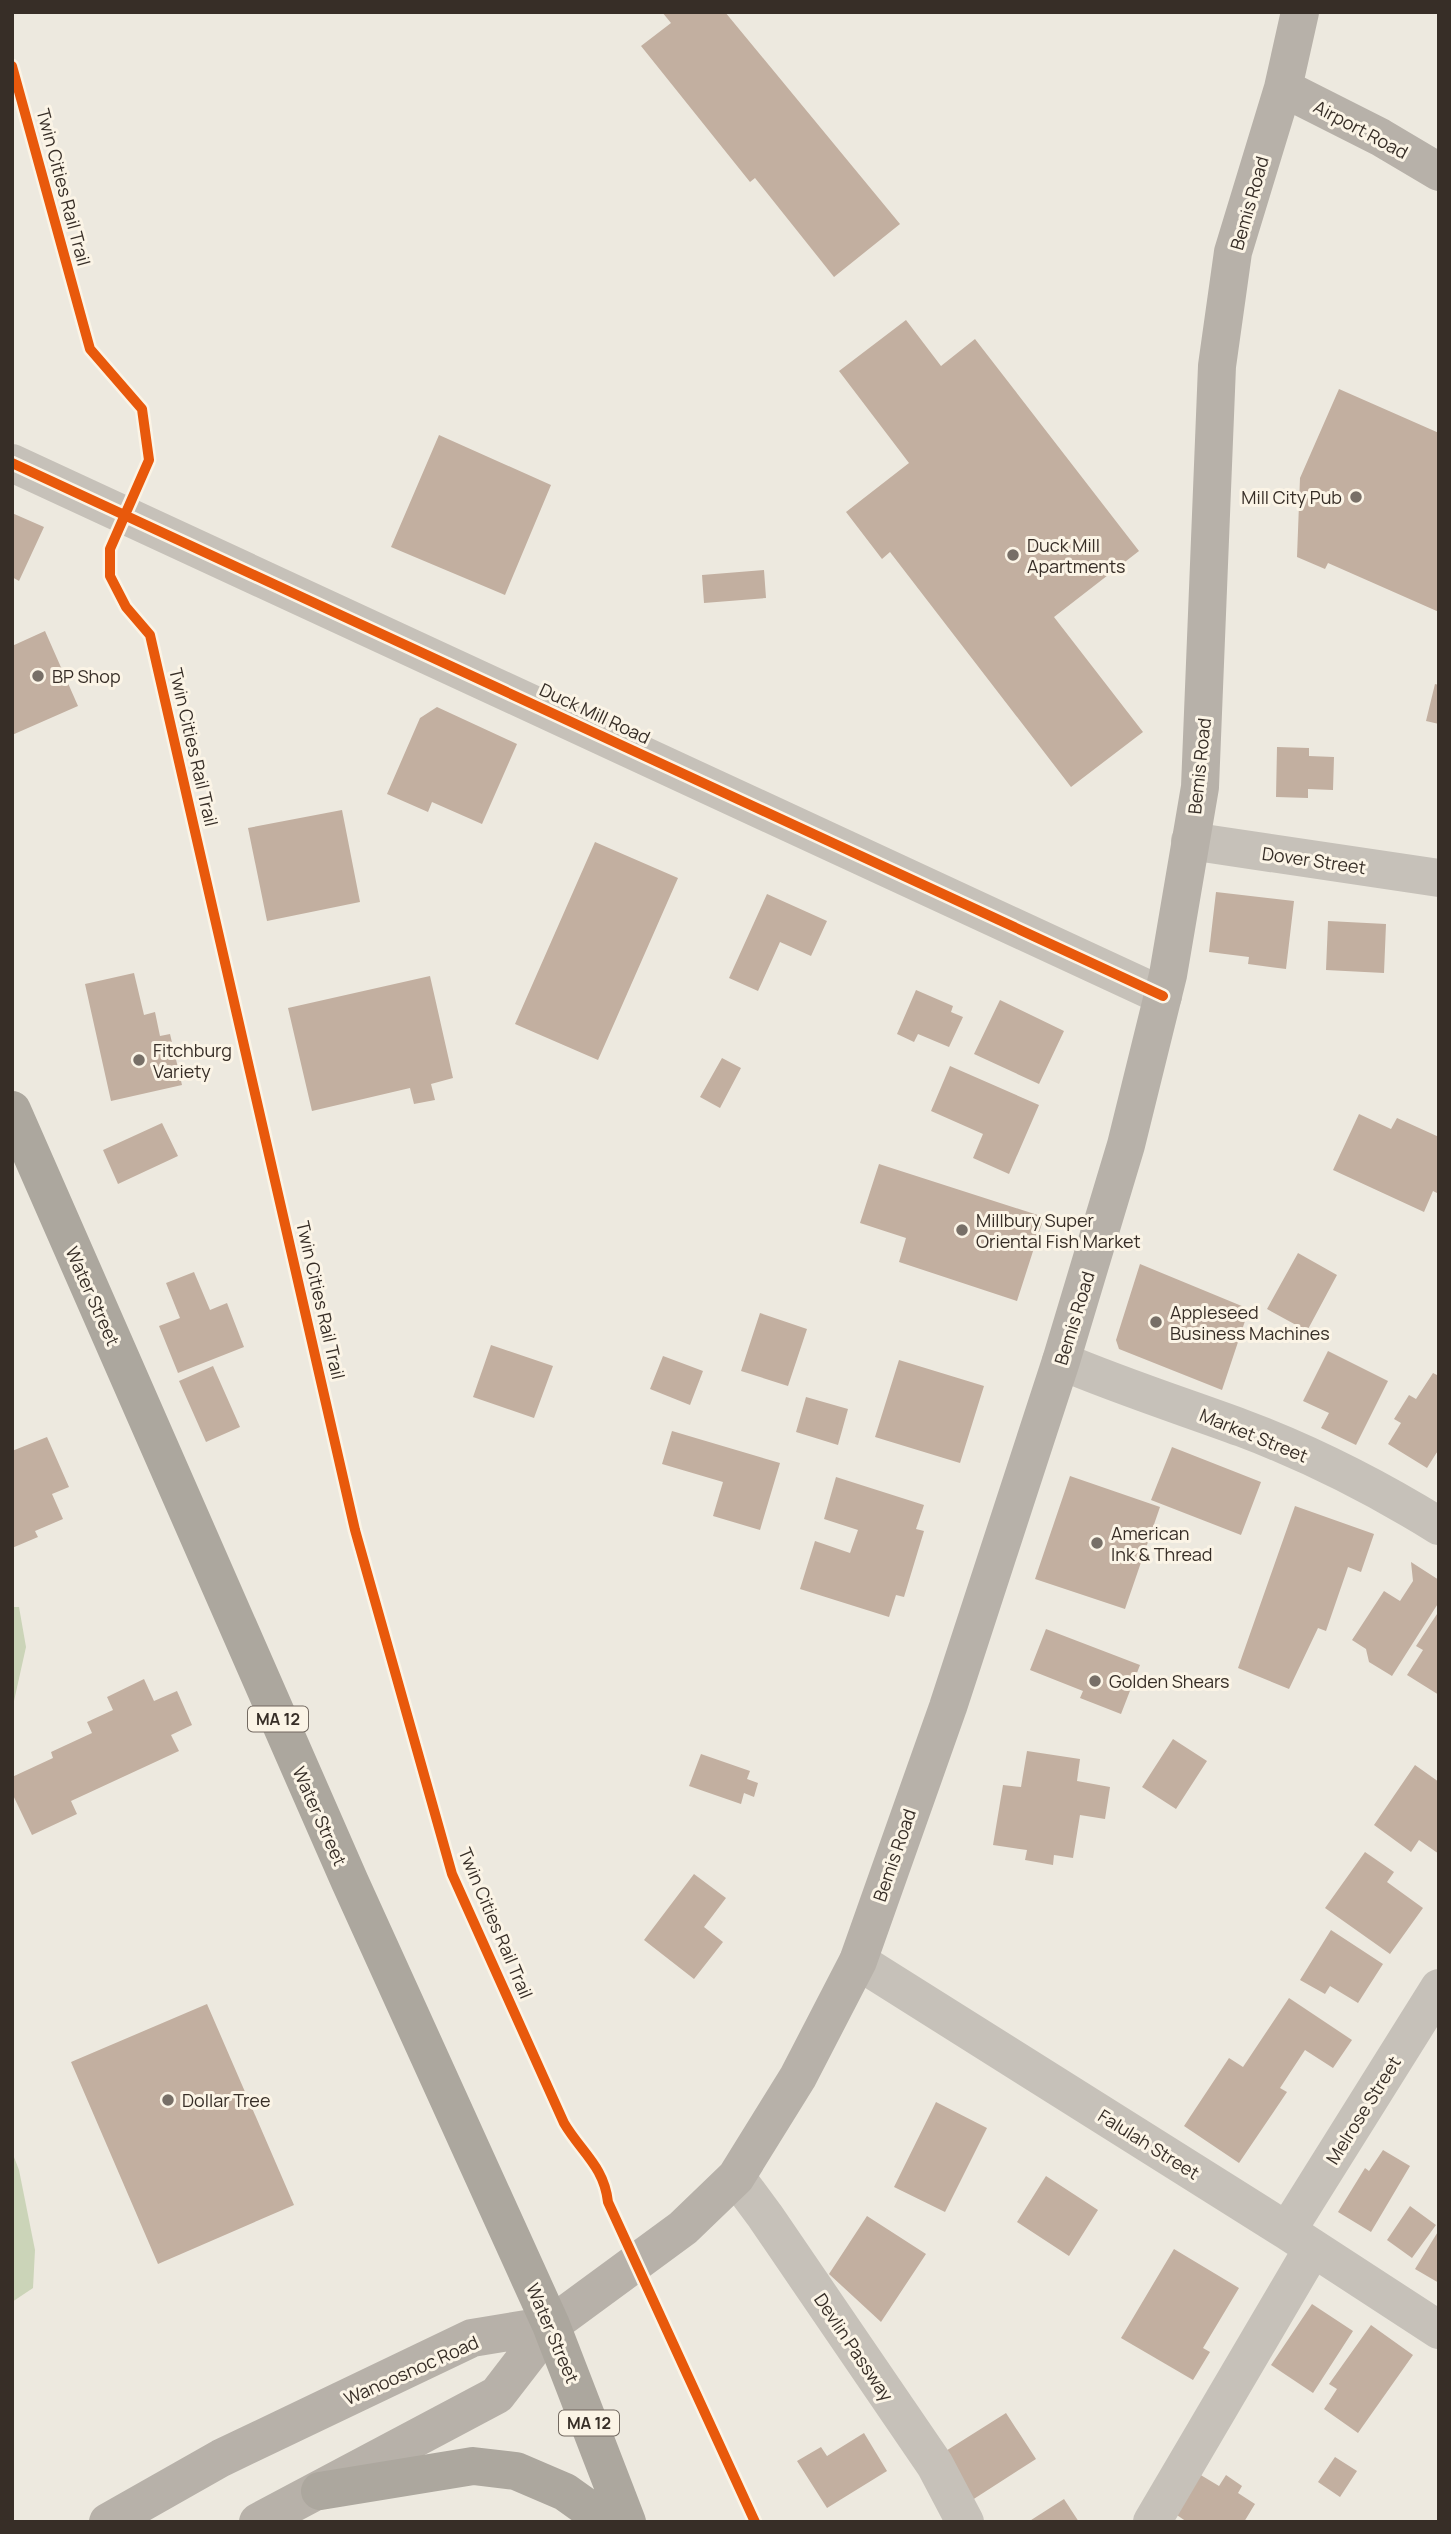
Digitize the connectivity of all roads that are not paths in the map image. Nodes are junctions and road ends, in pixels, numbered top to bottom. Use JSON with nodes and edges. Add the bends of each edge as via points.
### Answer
{"nodes":[{"id":1,"x":1300,"y":12,"type":"edge"},
{"id":2,"x":1283,"y":88,"type":"junction"},
{"id":3,"x":1439,"y":172,"type":"edge"},
{"id":4,"x":12,"y":463,"type":"edge"},
{"id":5,"x":1190,"y":841,"type":"junction"},
{"id":6,"x":1439,"y":878,"type":"edge"},
{"id":7,"x":1163,"y":996,"type":"junction"},
{"id":8,"x":12,"y":1110,"type":"edge"},
{"id":9,"x":1061,"y":1361,"type":"junction"},
{"id":10,"x":1439,"y":1526,"type":"edge"},
{"id":11,"x":858,"y":1961,"type":"junction"},
{"id":12,"x":1439,"y":1988,"type":"edge"},
{"id":13,"x":736,"y":2177,"type":"junction"},
{"id":14,"x":1300,"y":2239,"type":"junction"},
{"id":15,"x":551,"y":2325,"type":"junction"},
{"id":16,"x":1439,"y":2330,"type":"edge"},
{"id":17,"x":320,"y":2491,"type":"junction"},
{"id":18,"x":108,"y":2522,"type":"edge"},
{"id":19,"x":258,"y":2522,"type":"edge"},
{"id":20,"x":607,"y":2522,"type":"edge"},
{"id":21,"x":627,"y":2522,"type":"edge"},
{"id":22,"x":965,"y":2522,"type":"edge"},
{"id":23,"x":1152,"y":2522,"type":"edge"}],
"edges":[{"from":1,"to":2,"type":"main road","name":"Bemis Road"},
{"from":2,"to":3,"type":"main road","name":"Airport Road","via":[[1380,136]]},
{"from":2,"to":5,"type":"main road","name":"Bemis Road","via":[[1233,252],[1217,366],[1203,748]]},
{"from":4,"to":7,"type":"street","name":"Duck Mill Road"},
{"from":5,"to":6,"type":"street","name":"Dover Street"},
{"from":5,"to":7,"type":"main road","name":"Bemis Road"},
{"from":7,"to":9,"type":"main road","name":"Bemis Road","via":[[1126,1145]]},
{"from":8,"to":15,"type":"highway","name":"Water Street","number":"MA 12","via":[[350,1882]]},
{"from":9,"to":10,"type":"street","name":"Market Street","via":[[1326,1464]]},
{"from":9,"to":11,"type":"main road","name":"Bemis Road","via":[[948,1707]]},
{"from":11,"to":13,"type":"main road","name":"Bemis Road","via":[[798,2077]]},
{"from":11,"to":14,"type":"street","name":"Falulah Street"},
{"from":12,"to":14,"type":"street","name":"Melrose Street"},
{"from":13,"to":15,"type":"main road","name":"Bemis Road","via":[[682,2228]]},
{"from":13,"to":22,"type":"street","name":"Devlin Passway","via":[[935,2465]]},
{"from":14,"to":16,"type":"street","name":"Falulah Street"},
{"from":14,"to":23,"type":"street"},
{"from":15,"to":17,"type":"main road","via":[[497,2395]]},
{"from":15,"to":18,"type":"main road","name":"Wanoosnoc Road","via":[[472,2339],[221,2458]]},
{"from":15,"to":21,"type":"highway","name":"Water Street","number":"MA 12"},
{"from":17,"to":19,"type":"main road"},
{"from":17,"to":20,"type":"highway","via":[[474,2466],[516,2470],[565,2492]]}]}
